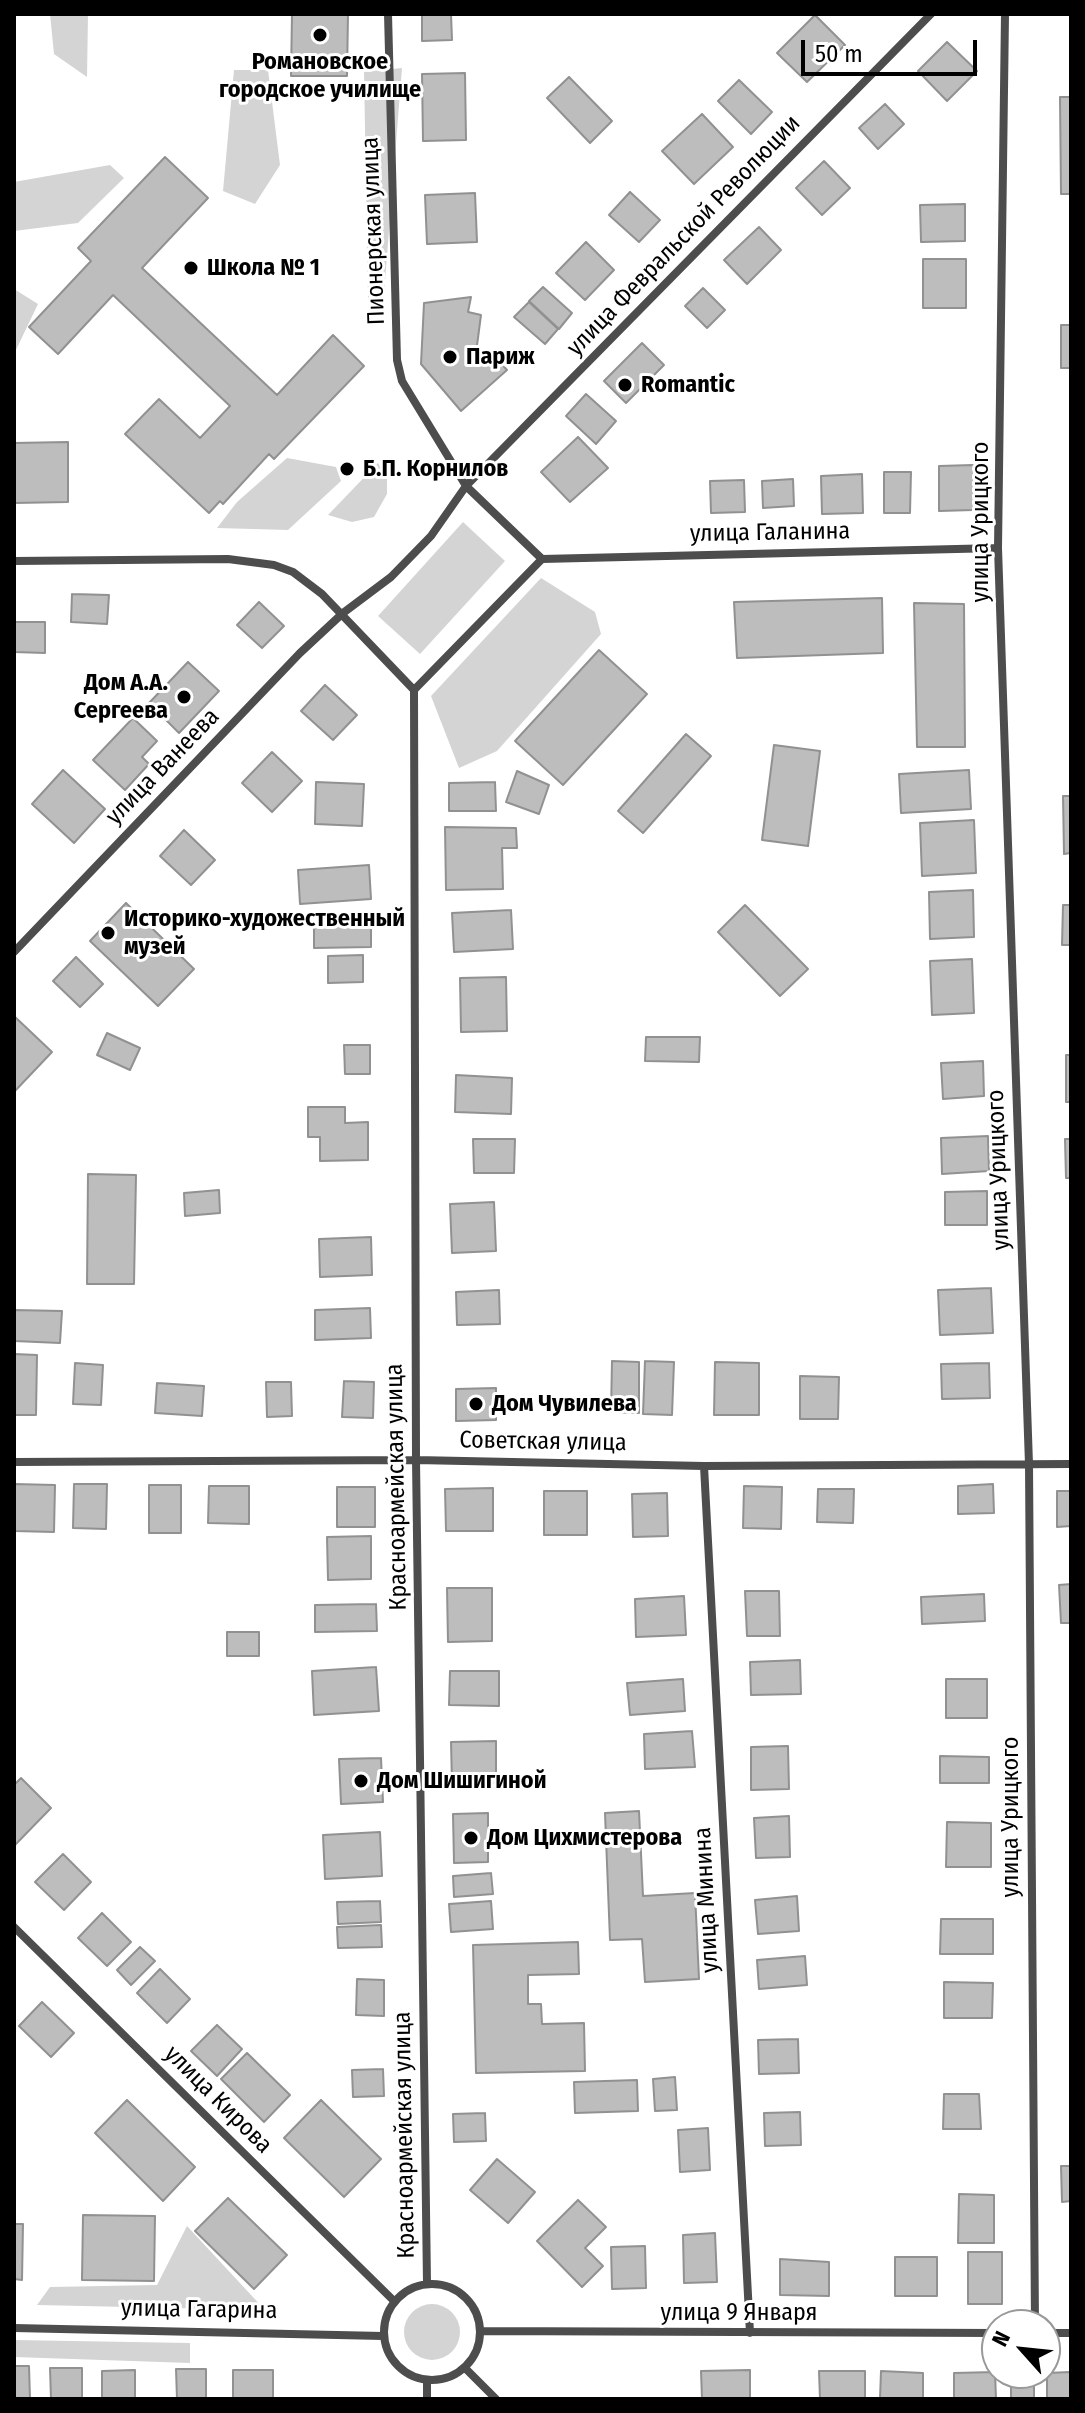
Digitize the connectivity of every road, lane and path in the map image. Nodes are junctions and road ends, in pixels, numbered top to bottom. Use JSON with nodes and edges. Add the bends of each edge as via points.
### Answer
{"nodes":[{"id":1,"x":388,"y":14,"type":"edge"},
{"id":2,"x":931,"y":14,"type":"edge"},
{"id":3,"x":1005,"y":14,"type":"edge"},
{"id":4,"x":466,"y":486,"type":"junction"},
{"id":5,"x":998,"y":548,"type":"junction"},
{"id":6,"x":542,"y":559,"type":"junction"},
{"id":7,"x":14,"y":561,"type":"edge"},
{"id":8,"x":343,"y":613,"type":"junction"},
{"id":9,"x":414,"y":690,"type":"junction"},
{"id":10,"x":14,"y":952,"type":"edge"},
{"id":11,"x":416,"y":1460,"type":"junction"},
{"id":12,"x":14,"y":1462,"type":"edge"},
{"id":13,"x":1029,"y":1464,"type":"junction"},
{"id":14,"x":1071,"y":1464,"type":"edge"},
{"id":15,"x":704,"y":1466,"type":"junction"},
{"id":16,"x":14,"y":1927,"type":"edge"},
{"id":17,"x":427,"y":2283,"type":"junction"},
{"id":18,"x":394,"y":2301,"type":"junction"},
{"id":19,"x":1035,"y":2309,"type":"edge"},
{"id":20,"x":14,"y":2328,"type":"edge"},
{"id":21,"x":480,"y":2331,"type":"junction"},
{"id":22,"x":750,"y":2333,"type":"junction"},
{"id":23,"x":981,"y":2333,"type":"edge"},
{"id":24,"x":383,"y":2336,"type":"junction"},
{"id":25,"x":465,"y":2368,"type":"junction"},
{"id":26,"x":427,"y":2380,"type":"junction"},
{"id":27,"x":427,"y":2399,"type":"edge"},
{"id":28,"x":496,"y":2399,"type":"edge"}],
"edges":[{"from":1,"to":4,"type":"street","name":"Пионерская улица","via":[[397,360],[408,397]]},
{"from":2,"to":4,"type":"street","name":"улица Февральской Революции"},
{"from":3,"to":5,"type":"street","name":"улица Урицкого"},
{"from":4,"to":6,"type":"street","name":"Пионерская улица"},
{"from":4,"to":8,"type":"street","name":"улица Февральской Революции","via":[[431,536],[391,577]]},
{"from":5,"to":6,"type":"street","name":"улица Галанина"},
{"from":5,"to":13,"type":"street","name":"улица Урицкого"},
{"from":6,"to":9,"type":"street"},
{"from":7,"to":8,"type":"street","via":[[251,560],[293,572]]},
{"from":8,"to":9,"type":"street"},
{"from":8,"to":10,"type":"street","name":"улица Ванеева"},
{"from":9,"to":11,"type":"street","name":"Красноармейская улица"},
{"from":11,"to":12,"type":"street","name":"Советская улица"},
{"from":11,"to":15,"type":"street","name":"Советская улица"},
{"from":11,"to":17,"type":"street","name":"Красноармейская улица"},
{"from":13,"to":14,"type":"street","name":"Советская улица"},
{"from":13,"to":15,"type":"street","name":"Советская улица"},
{"from":13,"to":19,"type":"street","name":"улица Урицкого"},
{"from":15,"to":22,"type":"street","name":"улица Минина"},
{"from":16,"to":18,"type":"street","name":"улица Кирова"},
{"from":17,"to":18,"type":"street"},
{"from":17,"to":21,"type":"street","via":[[458,2291],[474,2308]]},
{"from":18,"to":24,"type":"street"},
{"from":20,"to":24,"type":"street","name":"улица Гагарина"},
{"from":21,"to":22,"type":"street","name":"улица 9 Января"},
{"from":21,"to":25,"type":"street"},
{"from":22,"to":23,"type":"street","name":"улица 9 Января"},
{"from":24,"to":26,"type":"street","via":[[393,2361]]},
{"from":25,"to":26,"type":"street","via":[[441,2380]]},
{"from":25,"to":28,"type":"street"},
{"from":26,"to":27,"type":"street"}]}
